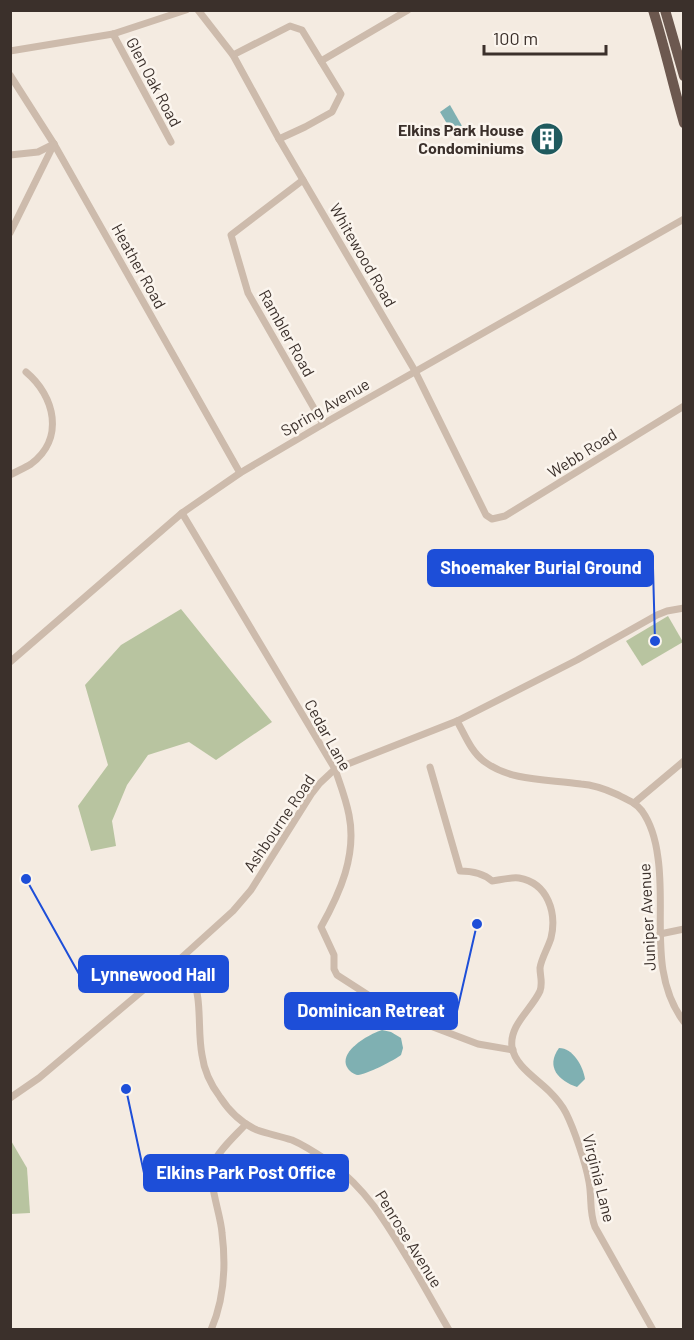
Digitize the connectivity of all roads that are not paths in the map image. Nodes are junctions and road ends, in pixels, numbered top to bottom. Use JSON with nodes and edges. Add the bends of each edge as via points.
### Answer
{"nodes":[{"id":1,"x":186,"y":10,"type":"edge"},
{"id":2,"x":198,"y":10,"type":"edge"},
{"id":3,"x":408,"y":10,"type":"edge"},
{"id":4,"x":653,"y":10,"type":"edge"},
{"id":5,"x":665,"y":10,"type":"edge"},
{"id":6,"x":113,"y":34,"type":"junction"},
{"id":7,"x":10,"y":51,"type":"edge"},
{"id":8,"x":233,"y":55,"type":"junction"},
{"id":9,"x":321,"y":61,"type":"junction"},
{"id":10,"x":10,"y":75,"type":"edge"},
{"id":11,"x":684,"y":76,"type":"edge"},
{"id":12,"x":684,"y":123,"type":"edge"},
{"id":13,"x":279,"y":139,"type":"junction"},
{"id":14,"x":171,"y":142,"type":"dead end"},
{"id":15,"x":54,"y":144,"type":"junction"},
{"id":16,"x":10,"y":155,"type":"edge"},
{"id":17,"x":303,"y":180,"type":"junction"},
{"id":18,"x":684,"y":219,"type":"edge"},
{"id":19,"x":10,"y":233,"type":"edge"},
{"id":20,"x":415,"y":371,"type":"junction"},
{"id":21,"x":26,"y":372,"type":"dead end"},
{"id":22,"x":684,"y":406,"type":"edge"},
{"id":23,"x":323,"y":424,"type":"junction"},
{"id":24,"x":240,"y":473,"type":"junction"},
{"id":25,"x":10,"y":475,"type":"edge"},
{"id":26,"x":182,"y":513,"type":"junction"},
{"id":27,"x":492,"y":519,"type":"joint"},
{"id":28,"x":684,"y":608,"type":"edge"},
{"id":29,"x":10,"y":662,"type":"edge"},
{"id":30,"x":457,"y":721,"type":"junction"},
{"id":31,"x":684,"y":761,"type":"edge"},
{"id":32,"x":430,"y":767,"type":"dead end"},
{"id":33,"x":335,"y":769,"type":"junction"},
{"id":34,"x":634,"y":803,"type":"junction"},
{"id":35,"x":684,"y":929,"type":"edge"},
{"id":36,"x":660,"y":934,"type":"junction"},
{"id":37,"x":180,"y":959,"type":"junction"},
{"id":38,"x":684,"y":1022,"type":"edge"},
{"id":39,"x":513,"y":1050,"type":"junction"},
{"id":40,"x":10,"y":1098,"type":"edge"},
{"id":41,"x":246,"y":1124,"type":"junction"},
{"id":42,"x":211,"y":1329,"type":"edge"},
{"id":43,"x":449,"y":1329,"type":"edge"},
{"id":44,"x":653,"y":1329,"type":"edge"}],
"edges":[{"from":1,"to":6,"type":"street"},
{"from":2,"to":8,"type":"street","name":"Whitewood Road"},
{"from":3,"to":9,"type":"street"},
{"from":4,"to":12,"type":"highway"},
{"from":5,"to":11,"type":"highway"},
{"from":6,"to":7,"type":"street"},
{"from":6,"to":14,"type":"street","name":"Glen Oak Road"},
{"from":8,"to":9,"type":"street","via":[[290,26],[302,30]]},
{"from":8,"to":13,"type":"street","name":"Whitewood Road"},
{"from":9,"to":13,"type":"street","via":[[341,94],[332,112]]},
{"from":10,"to":15,"type":"street","name":"Heather Road"},
{"from":13,"to":17,"type":"street","name":"Whitewood Road"},
{"from":15,"to":16,"type":"street","via":[[38,152]]},
{"from":15,"to":19,"type":"street"},
{"from":15,"to":24,"type":"street","name":"Heather Road"},
{"from":17,"to":20,"type":"street","name":"Whitewood Road"},
{"from":17,"to":23,"type":"street","name":"Rambler Road","via":[[231,235],[248,293]]},
{"from":18,"to":20,"type":"street","name":"Spring Avenue"},
{"from":20,"to":23,"type":"street","name":"Spring Avenue"},
{"from":20,"to":27,"type":"street","name":"Whitewood Road","via":[[482,510]]},
{"from":21,"to":25,"type":"street","via":[[47,398],[52,425],[39,456]]},
{"from":22,"to":27,"type":"street","name":"Webb Road","via":[[505,516]]},
{"from":23,"to":24,"type":"street","name":"Spring Avenue"},
{"from":24,"to":26,"type":"street","name":"Spring Avenue"},
{"from":26,"to":29,"type":"street","name":"Spring Avenue"},
{"from":26,"to":33,"type":"street","name":"Cedar Lane"},
{"from":28,"to":30,"type":"street","name":"Ashbourne Road","via":[[657,615]]},
{"from":30,"to":33,"type":"street","name":"Ashbourne Road"},
{"from":30,"to":34,"type":"street","via":[[476,755],[498,770],[515,776],[594,786]]},
{"from":31,"to":34,"type":"street"},
{"from":32,"to":39,"type":"street","via":[[460,871],[472,871],[492,881],[521,879],[542,890],[551,907],[553,930],[540,969],[541,988],[516,1028]]},
{"from":33,"to":37,"type":"street","name":"Ashbourne Road","via":[[312,793],[244,898]]},
{"from":33,"to":39,"type":"street","name":"Cedar Lane","via":[[349,815],[351,840],[347,870],[321,927],[334,955],[337,975],[396,1013],[478,1044]]},
{"from":34,"to":36,"type":"street","name":"Juniper Avenue","via":[[647,820],[656,844]]},
{"from":35,"to":36,"type":"street"},
{"from":36,"to":38,"type":"street","name":"Juniper Avenue","via":[[669,998]]},
{"from":37,"to":40,"type":"street","name":"Ashbourne Road"},
{"from":37,"to":41,"type":"street","name":"Penrose Avenue","via":[[190,972],[196,991],[202,1055],[209,1077],[220,1097]]},
{"from":39,"to":44,"type":"street","name":"Virginia Lane","via":[[520,1065],[551,1093],[566,1113],[586,1171],[595,1227]]},
{"from":41,"to":42,"type":"street","via":[[216,1158],[211,1172],[222,1232],[224,1278]]},
{"from":41,"to":43,"type":"street","name":"Penrose Avenue","via":[[312,1151],[361,1190],[388,1225]]}]}
